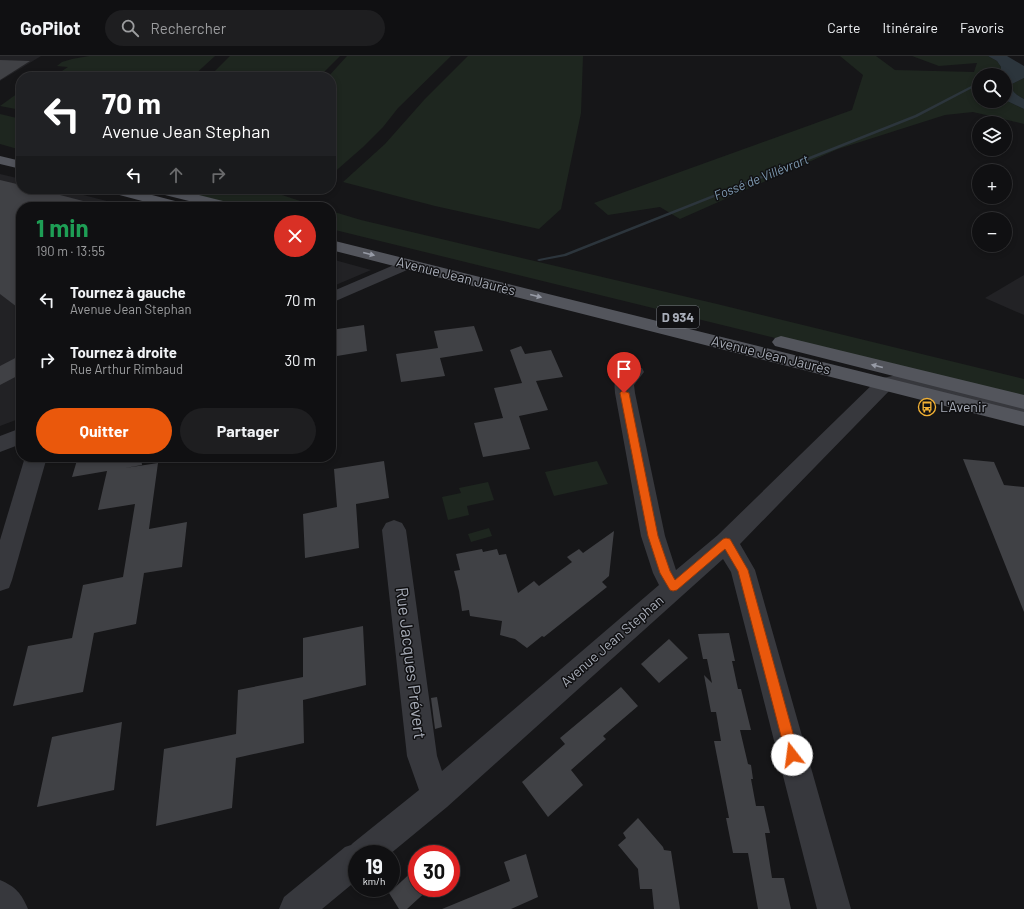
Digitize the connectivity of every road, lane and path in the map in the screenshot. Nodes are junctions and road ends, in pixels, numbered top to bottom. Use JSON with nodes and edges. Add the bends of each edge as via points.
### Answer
{"nodes":[{"id":1,"x":0,"y":150,"type":"edge"},
{"id":2,"x":16,"y":154,"type":"edge"},
{"id":3,"x":0,"y":160,"type":"edge"},
{"id":4,"x":16,"y":164,"type":"edge"},
{"id":5,"x":133,"y":194,"type":"edge"},
{"id":6,"x":178,"y":194,"type":"edge"},
{"id":7,"x":164,"y":202,"type":"edge"},
{"id":8,"x":210,"y":202,"type":"edge"},
{"id":9,"x":336,"y":233,"type":"edge"},
{"id":10,"x":336,"y":246,"type":"edge"},
{"id":11,"x":408,"y":264,"type":"junction"},
{"id":12,"x":336,"y":296,"type":"edge"},
{"id":13,"x":635,"y":372,"type":"dead end"},
{"id":14,"x":885,"y":384,"type":"junction"},
{"id":15,"x":1024,"y":402,"type":"edge"},
{"id":16,"x":1024,"y":409,"type":"edge"},
{"id":17,"x":1024,"y":419,"type":"edge"},
{"id":18,"x":16,"y":438,"type":"edge"},
{"id":19,"x":0,"y":444,"type":"edge"},
{"id":20,"x":35,"y":462,"type":"edge"},
{"id":21,"x":394,"y":530,"type":"dead end"},
{"id":22,"x":726,"y":542,"type":"junction"},
{"id":23,"x":0,"y":580,"type":"edge"},
{"id":24,"x":673,"y":587,"type":"junction"},
{"id":25,"x":436,"y":796,"type":"junction"},
{"id":26,"x":375,"y":845,"type":"edge"},
{"id":27,"x":348,"y":866,"type":"edge"},
{"id":28,"x":0,"y":897,"type":"edge"},
{"id":29,"x":11,"y":909,"type":"edge"},
{"id":30,"x":296,"y":909,"type":"edge"},
{"id":31,"x":834,"y":909,"type":"edge"}],
"edges":[{"from":1,"to":2,"type":"main road"},
{"from":3,"to":4,"type":"main road"},
{"from":5,"to":7,"type":"main road"},
{"from":6,"to":8,"type":"main road"},
{"from":15,"to":9,"type":"main road","name":"Avenue Jean Jaurès","number":"D 934","one_way":true},
{"from":10,"to":11,"type":"main road","name":"Avenue Jean Jaurès","number":"D 934","one_way":true},
{"from":11,"to":12,"type":"street"},
{"from":11,"to":14,"type":"main road","name":"Avenue Jean Jaurès","number":"D 934","one_way":true},
{"from":13,"to":24,"type":"street","via":[[624,382],[624,393],[653,536],[665,573]]},
{"from":14,"to":16,"type":"street","via":[[902,380]]},
{"from":14,"to":17,"type":"main road","name":"Avenue Jean Jaurès","number":"D 934"},
{"from":14,"to":22,"type":"street","name":"Avenue Jean Stephan"},
{"from":18,"to":19,"type":"street"},
{"from":20,"to":23,"type":"street"},
{"from":21,"to":25,"type":"street","name":"Rue Jacques Prévert","via":[[422,756]]},
{"from":22,"to":24,"type":"street","name":"Avenue Jean Stephan"},
{"from":22,"to":31,"type":"street","via":[[742,570]]},
{"from":24,"to":25,"type":"street","name":"Avenue Jean Stephan"},
{"from":25,"to":26,"type":"street","name":"Avenue Jean Stephan"},
{"from":27,"to":30,"type":"street"},
{"from":28,"to":29,"type":"street"}]}
